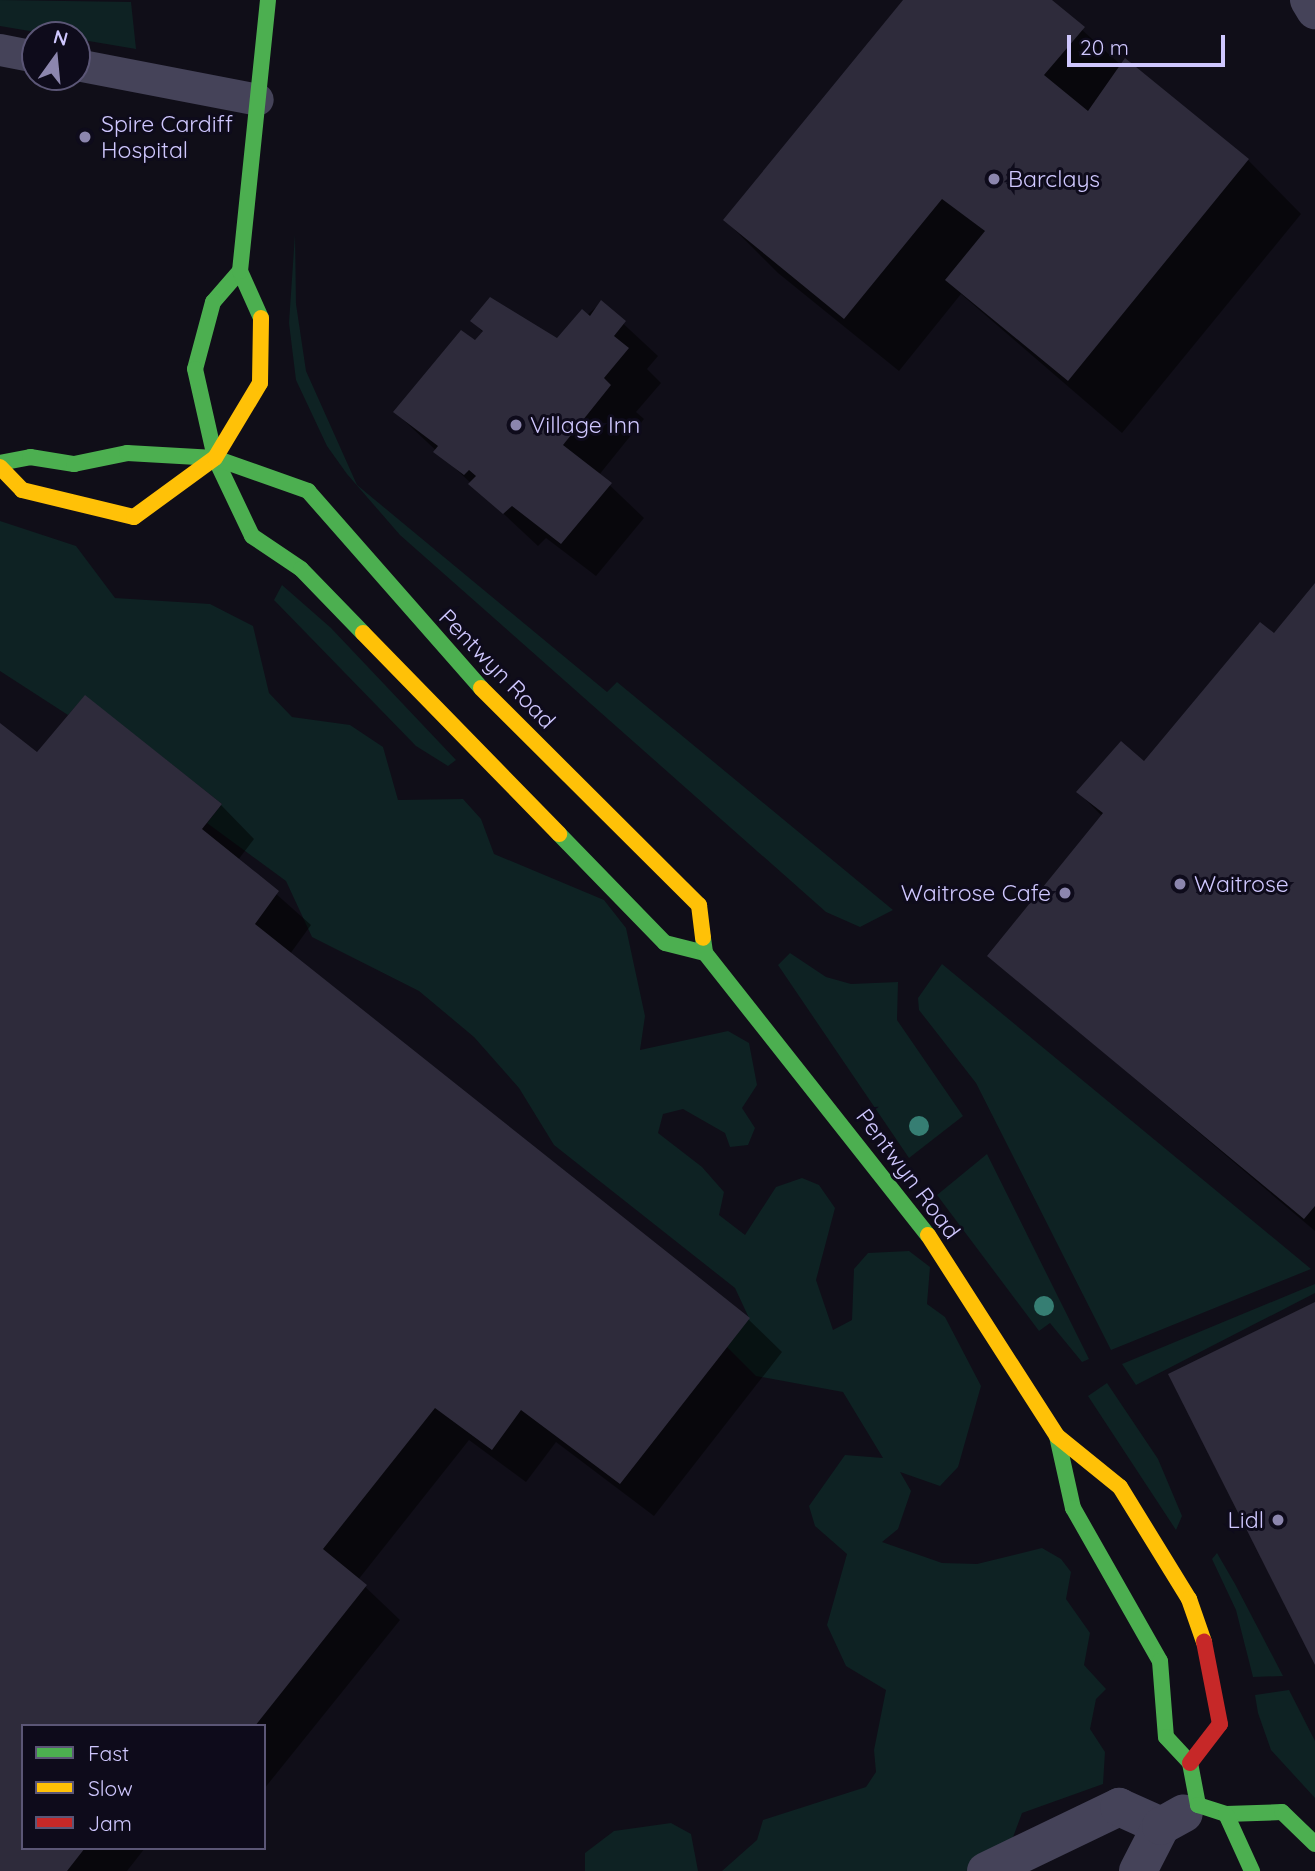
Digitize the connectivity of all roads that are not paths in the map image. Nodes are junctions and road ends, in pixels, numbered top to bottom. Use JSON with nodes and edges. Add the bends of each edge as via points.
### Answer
{"nodes":[{"id":1,"x":268,"y":0,"type":"edge"},
{"id":2,"x":1309,"y":0,"type":"edge"},
{"id":3,"x":1315,"y":10,"type":"edge"},
{"id":4,"x":0,"y":50,"type":"edge"},
{"id":5,"x":21,"y":54,"type":"edge"},
{"id":6,"x":91,"y":68,"type":"edge"},
{"id":7,"x":258,"y":100,"type":"junction"},
{"id":8,"x":240,"y":271,"type":"junction"},
{"id":9,"x":215,"y":458,"type":"junction"},
{"id":10,"x":0,"y":465,"type":"edge"},
{"id":11,"x":705,"y":953,"type":"junction"},
{"id":12,"x":1057,"y":1436,"type":"junction"},
{"id":13,"x":1190,"y":1763,"type":"junction"},
{"id":14,"x":1212,"y":1810,"type":"junction"},
{"id":15,"x":1161,"y":1826,"type":"junction"},
{"id":16,"x":1315,"y":1844,"type":"edge"},
{"id":17,"x":986,"y":1871,"type":"edge"},
{"id":18,"x":1138,"y":1871,"type":"edge"},
{"id":19,"x":1252,"y":1871,"type":"edge"}],
"edges":[{"from":1,"to":7,"type":"street"},
{"from":2,"to":3,"type":"street"},
{"from":4,"to":5,"type":"lane"},
{"from":6,"to":7,"type":"lane"},
{"from":7,"to":8,"type":"street"},
{"from":8,"to":9,"type":"street","via":[[213,302],[195,369]]},
{"from":8,"to":9,"type":"street","via":[[261,312],[260,383]]},
{"from":9,"to":10,"type":"street","name":"Pentwyn Road","via":[[127,453],[74,464],[30,457]]},
{"from":9,"to":10,"type":"street","name":"Pentwyn Road","via":[[134,517],[22,490]]},
{"from":9,"to":11,"type":"street","via":[[252,536],[301,569],[665,943]]},
{"from":9,"to":11,"type":"street","name":"Pentwyn Road","via":[[308,491],[451,658],[699,905]]},
{"from":11,"to":12,"type":"street","name":"Pentwyn Road","via":[[923,1227]]},
{"from":12,"to":13,"type":"street","name":"Pentwyn Road","via":[[1073,1508],[1150,1637],[1164,1679],[1166,1737]]},
{"from":12,"to":13,"type":"street","name":"Pentwyn Road","via":[[1120,1487],[1199,1623],[1220,1724]]},
{"from":13,"to":14,"type":"street"},
{"from":14,"to":15,"type":"street"},
{"from":14,"to":16,"type":"street","via":[[1282,1812]]},
{"from":14,"to":19,"type":"street"},
{"from":15,"to":17,"type":"street","via":[[1119,1807]]},
{"from":15,"to":18,"type":"street"}]}
